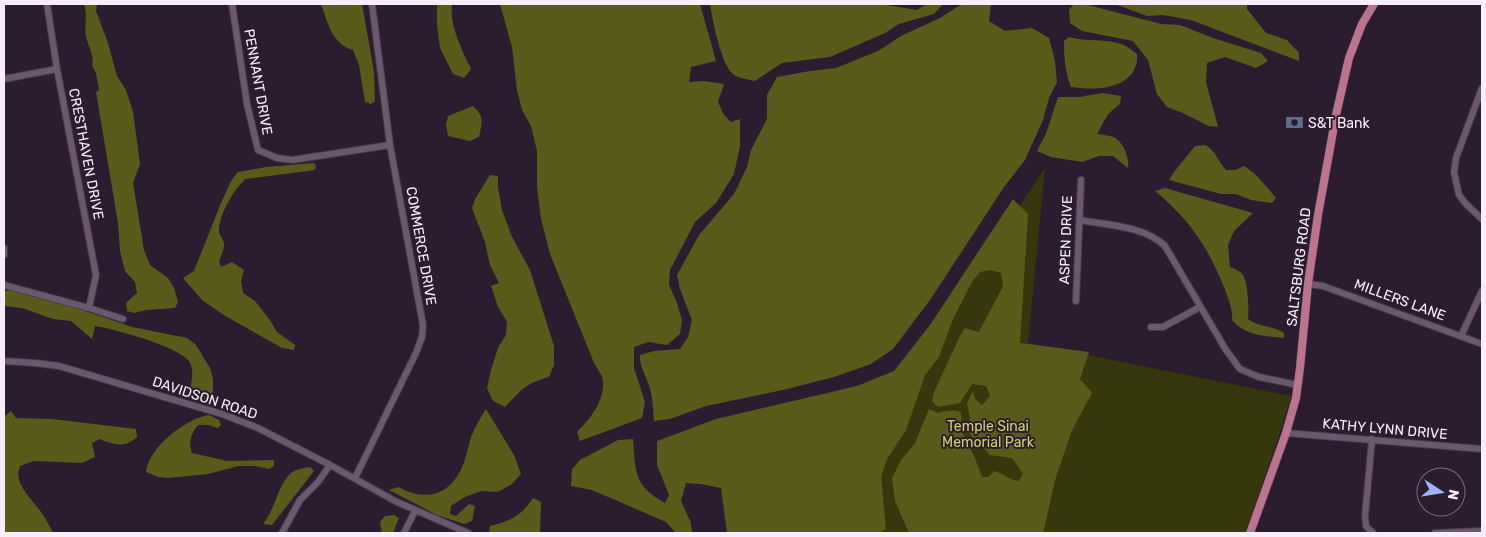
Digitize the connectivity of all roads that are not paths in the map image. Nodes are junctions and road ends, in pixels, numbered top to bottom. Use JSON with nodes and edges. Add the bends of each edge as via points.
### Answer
{"nodes":[{"id":1,"x":47,"y":4,"type":"edge"},
{"id":2,"x":232,"y":4,"type":"edge"},
{"id":3,"x":372,"y":4,"type":"edge"},
{"id":4,"x":1374,"y":4,"type":"edge"},
{"id":5,"x":57,"y":69,"type":"junction"},
{"id":6,"x":4,"y":79,"type":"edge"},
{"id":7,"x":1482,"y":88,"type":"edge"},
{"id":8,"x":390,"y":145,"type":"junction"},
{"id":9,"x":1082,"y":180,"type":"dead end"},
{"id":10,"x":1482,"y":219,"type":"edge"},
{"id":11,"x":1080,"y":220,"type":"junction"},
{"id":12,"x":4,"y":248,"type":"edge"},
{"id":13,"x":4,"y":255,"type":"edge"},
{"id":14,"x":1308,"y":284,"type":"junction"},
{"id":15,"x":4,"y":285,"type":"edge"},
{"id":16,"x":1482,"y":291,"type":"edge"},
{"id":17,"x":1076,"y":301,"type":"dead end"},
{"id":18,"x":1200,"y":307,"type":"junction"},
{"id":19,"x":89,"y":308,"type":"junction"},
{"id":20,"x":123,"y":319,"type":"dead end"},
{"id":21,"x":1150,"y":327,"type":"dead end"},
{"id":22,"x":1461,"y":336,"type":"junction"},
{"id":23,"x":1482,"y":344,"type":"edge"},
{"id":24,"x":4,"y":361,"type":"edge"},
{"id":25,"x":1298,"y":385,"type":"junction"},
{"id":26,"x":1286,"y":432,"type":"junction"},
{"id":27,"x":1372,"y":439,"type":"junction"},
{"id":28,"x":1482,"y":449,"type":"edge"},
{"id":29,"x":330,"y":465,"type":"junction"},
{"id":30,"x":355,"y":478,"type":"junction"},
{"id":31,"x":415,"y":511,"type":"junction"},
{"id":32,"x":1482,"y":531,"type":"edge"},
{"id":33,"x":282,"y":533,"type":"edge"},
{"id":34,"x":404,"y":533,"type":"edge"},
{"id":35,"x":468,"y":533,"type":"edge"},
{"id":36,"x":1250,"y":533,"type":"edge"},
{"id":37,"x":1373,"y":533,"type":"edge"},
{"id":38,"x":1435,"y":533,"type":"edge"}],
"edges":[{"from":1,"to":5,"type":"street","name":"CRESTHAVEN DRIVE"},
{"from":2,"to":8,"type":"street","name":"PENNANT DRIVE","via":[[247,104],[258,150],[276,158],[292,160]]},
{"from":3,"to":8,"type":"street","name":"COMMERCE DRIVE"},
{"from":4,"to":14,"type":"main road","name":"SALTSBURG ROAD","via":[[1349,58],[1329,150]]},
{"from":5,"to":6,"type":"street"},
{"from":5,"to":19,"type":"street","name":"CRESTHAVEN DRIVE","via":[[96,274]]},
{"from":7,"to":10,"type":"street","via":[[1456,158],[1454,172],[1459,195]]},
{"from":8,"to":30,"type":"street","name":"COMMERCE DRIVE","via":[[420,305],[422,337]]},
{"from":9,"to":11,"type":"street","name":"ASPEN DRIVE"},
{"from":11,"to":17,"type":"street","name":"ASPEN DRIVE"},
{"from":11,"to":18,"type":"street","via":[[1145,233],[1158,240],[1165,246]]},
{"from":12,"to":13,"type":"street"},
{"from":14,"to":22,"type":"street","name":"MILLERS LANE","via":[[1324,286]]},
{"from":14,"to":25,"type":"main road","name":"SALTSBURG ROAD"},
{"from":15,"to":19,"type":"street"},
{"from":16,"to":22,"type":"street"},
{"from":18,"to":21,"type":"street","via":[[1163,327]]},
{"from":18,"to":25,"type":"street","via":[[1240,369],[1259,377]]},
{"from":19,"to":20,"type":"street"},
{"from":22,"to":23,"type":"street","name":"MILLERS LANE"},
{"from":24,"to":29,"type":"street","name":"DAVIDSON ROAD","via":[[59,366],[222,414],[258,428]]},
{"from":25,"to":26,"type":"main road","name":"SALTSBURG ROAD"},
{"from":26,"to":27,"type":"street","name":"KATHY LYNN DRIVE"},
{"from":26,"to":36,"type":"main road","name":"SALTSBURG ROAD"},
{"from":27,"to":28,"type":"street","name":"KATHY LYNN DRIVE"},
{"from":27,"to":37,"type":"street","via":[[1365,516],[1366,526]]},
{"from":29,"to":30,"type":"street","name":"DAVIDSON ROAD"},
{"from":29,"to":33,"type":"street","via":[[300,500]]},
{"from":30,"to":31,"type":"street","name":"DAVIDSON ROAD"},
{"from":31,"to":34,"type":"street"},
{"from":31,"to":35,"type":"street","name":"DAVIDSON ROAD"},
{"from":32,"to":38,"type":"street"}]}
